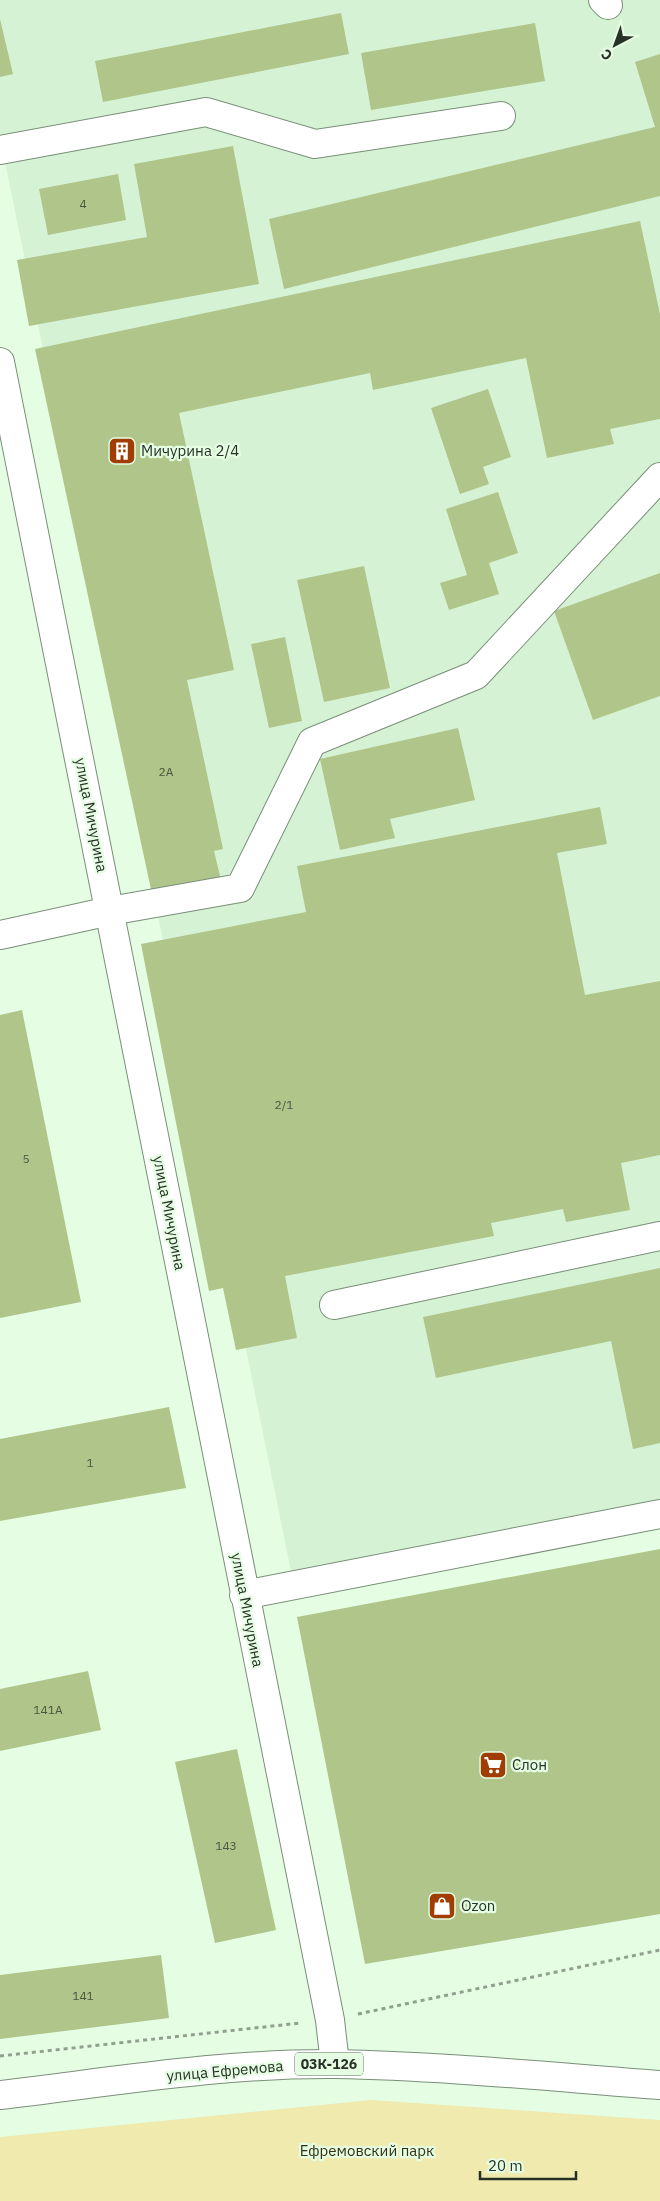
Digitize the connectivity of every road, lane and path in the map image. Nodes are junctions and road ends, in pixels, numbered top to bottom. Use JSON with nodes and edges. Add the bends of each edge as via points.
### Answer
{"nodes":[{"id":1,"x":501,"y":116,"type":"dead end"},
{"id":2,"x":0,"y":150,"type":"edge"},
{"id":3,"x":0,"y":362,"type":"edge"},
{"id":4,"x":660,"y":477,"type":"edge"},
{"id":5,"x":110,"y":911,"type":"junction"},
{"id":6,"x":0,"y":935,"type":"edge"},
{"id":7,"x":660,"y":1236,"type":"edge"},
{"id":8,"x":334,"y":1305,"type":"dead end"},
{"id":9,"x":660,"y":1514,"type":"edge"},
{"id":10,"x":244,"y":1595,"type":"junction"},
{"id":11,"x":660,"y":1950,"type":"edge"},
{"id":12,"x":330,"y":2020,"type":"junction"},
{"id":13,"x":0,"y":2056,"type":"edge"},
{"id":14,"x":335,"y":2064,"type":"junction"},
{"id":15,"x":660,"y":2085,"type":"edge"},
{"id":16,"x":0,"y":2095,"type":"edge"}],
"edges":[{"from":1,"to":2,"type":"street","via":[[315,144],[206,112]]},
{"from":3,"to":5,"type":"street","name":"улица Мичурина"},
{"from":4,"to":5,"type":"street","via":[[476,676],[312,742],[240,888]]},
{"from":5,"to":6,"type":"street"},
{"from":5,"to":10,"type":"street","name":"улица Мичурина"},
{"from":7,"to":8,"type":"street"},
{"from":9,"to":10,"type":"street"},
{"from":10,"to":12,"type":"street","name":"улица Мичурина"},
{"from":11,"to":12,"type":"path"},
{"from":12,"to":13,"type":"path"},
{"from":12,"to":14,"type":"street","name":"улица Мичурина"},
{"from":14,"to":15,"type":"street","name":"улица Ефремова","number":"03К-126"},
{"from":14,"to":16,"type":"street","name":"улица Ефремова","number":"03К-126","via":[[232,2067]]}]}
